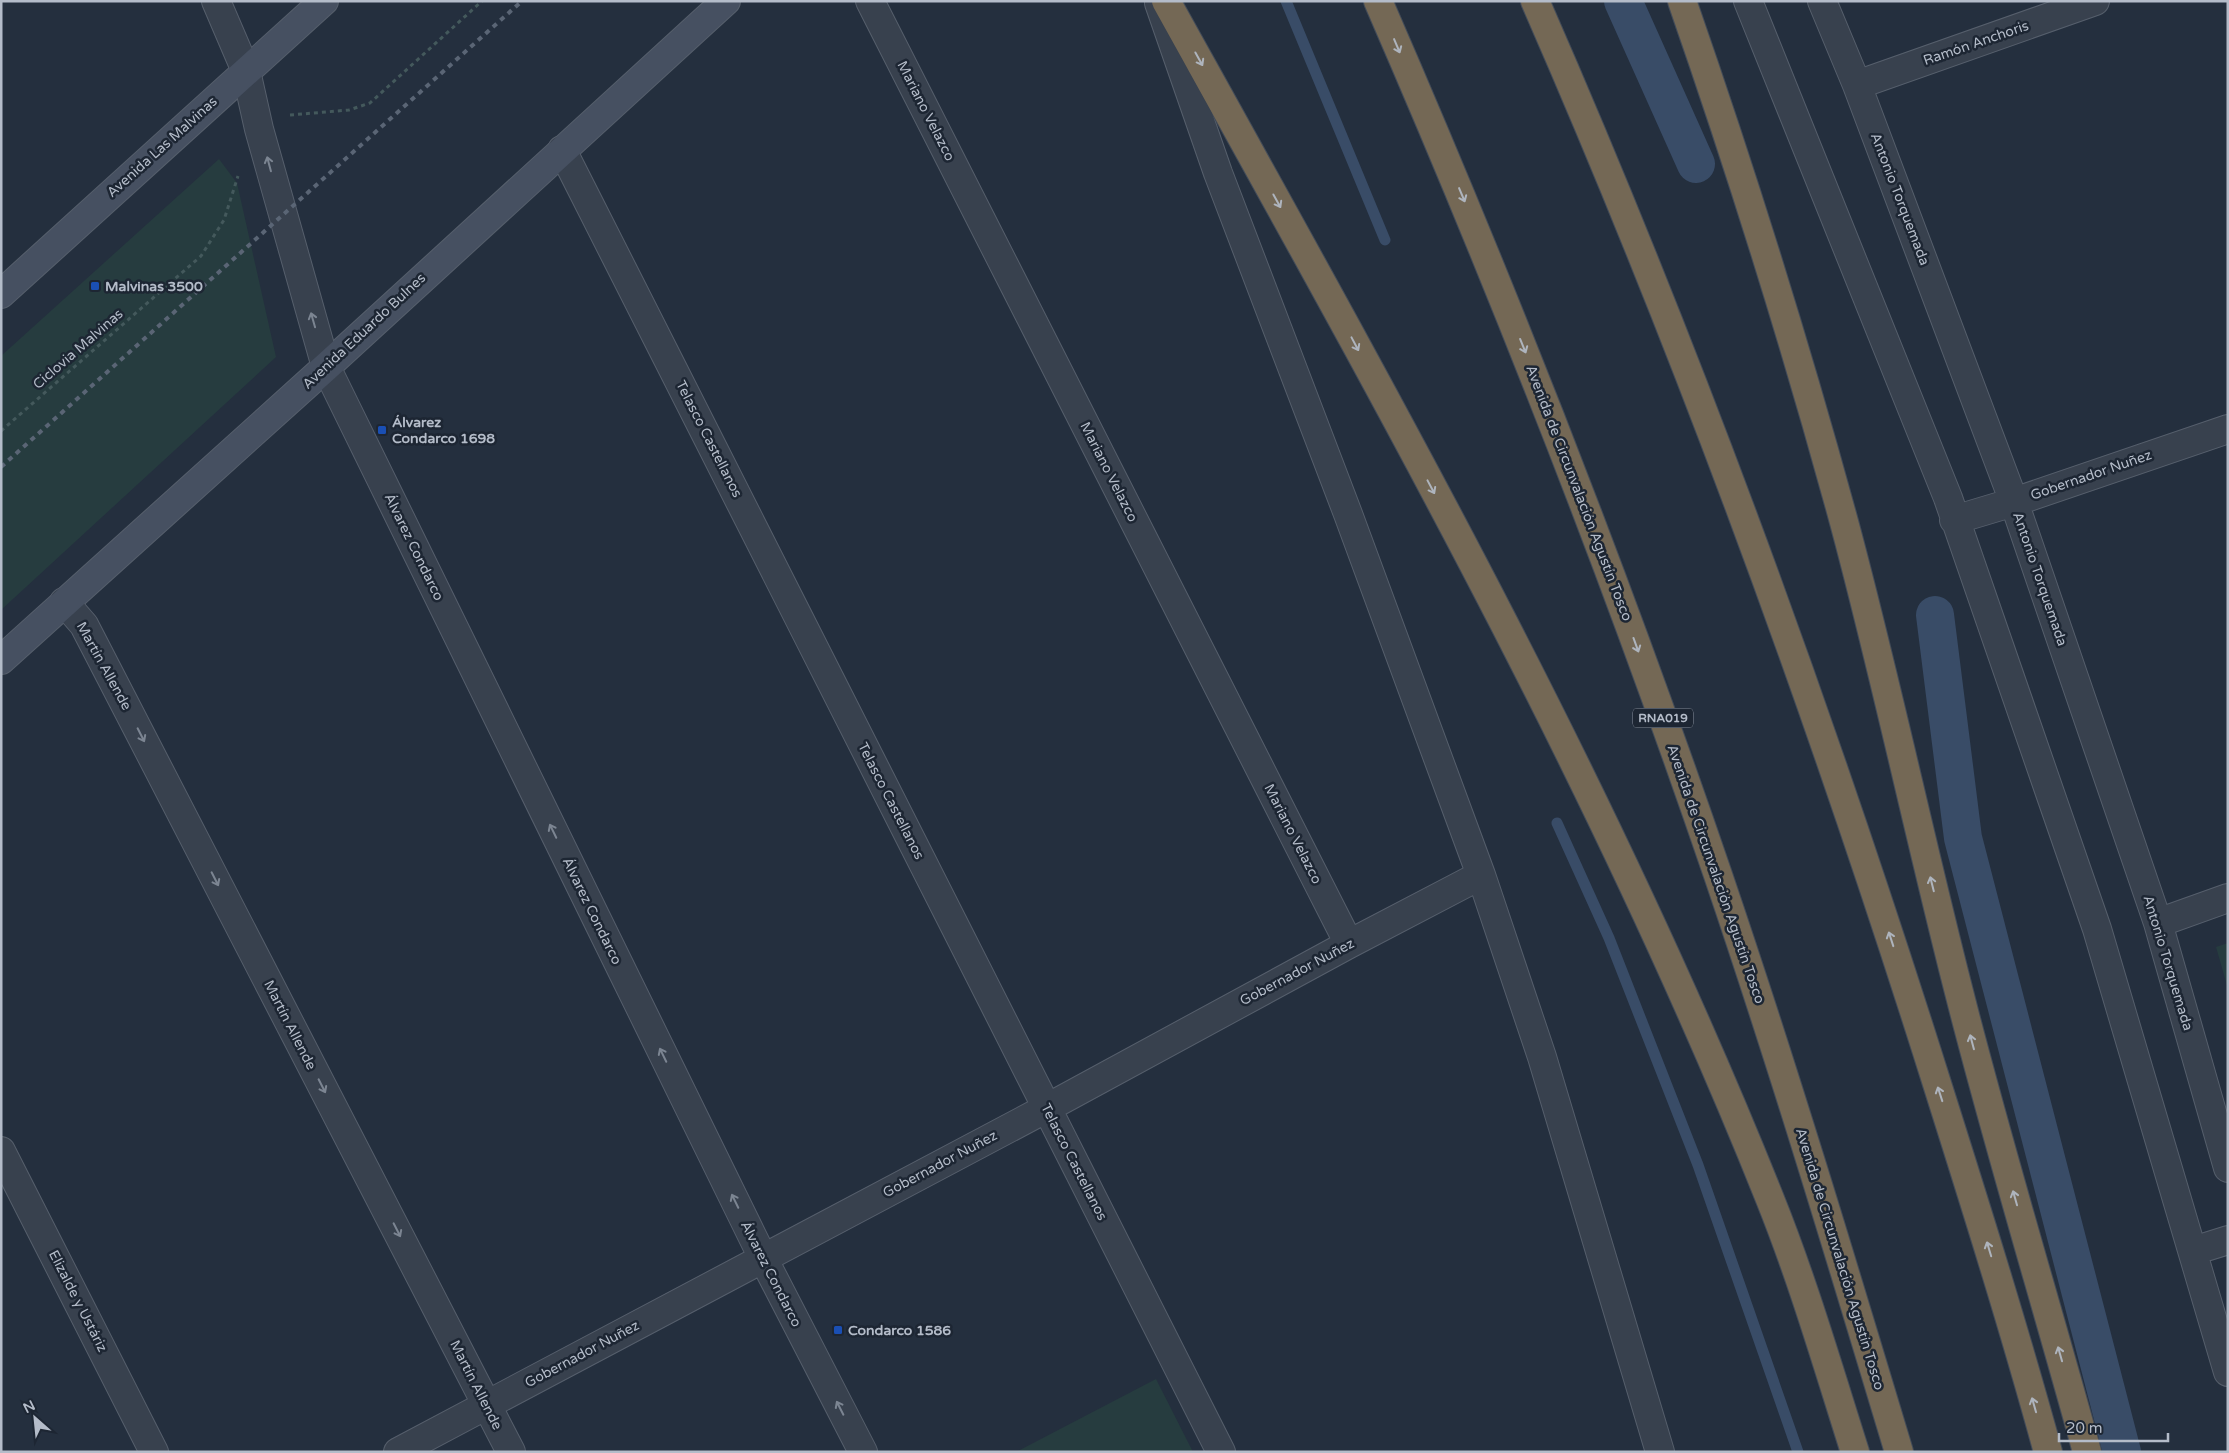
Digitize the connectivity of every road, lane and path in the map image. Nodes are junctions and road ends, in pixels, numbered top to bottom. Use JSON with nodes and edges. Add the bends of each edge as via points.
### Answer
{"nodes":[{"id":1,"x":216,"y":1,"type":"edge"},
{"id":2,"x":324,"y":1,"type":"edge"},
{"id":3,"x":482,"y":1,"type":"edge"},
{"id":4,"x":726,"y":1,"type":"edge"},
{"id":5,"x":870,"y":1,"type":"edge"},
{"id":6,"x":1158,"y":1,"type":"edge"},
{"id":7,"x":1166,"y":1,"type":"edge"},
{"id":8,"x":1378,"y":1,"type":"edge"},
{"id":9,"x":1535,"y":1,"type":"edge"},
{"id":10,"x":1682,"y":1,"type":"edge"},
{"id":11,"x":1748,"y":1,"type":"edge"},
{"id":12,"x":1822,"y":1,"type":"edge"},
{"id":13,"x":2096,"y":1,"type":"edge"},
{"id":14,"x":246,"y":71,"type":"junction"},
{"id":15,"x":1857,"y":85,"type":"junction"},
{"id":16,"x":259,"y":129,"type":"junction"},
{"id":17,"x":562,"y":150,"type":"junction"},
{"id":18,"x":1,"y":294,"type":"edge"},
{"id":19,"x":326,"y":367,"type":"junction"},
{"id":20,"x":2228,"y":429,"type":"edge"},
{"id":21,"x":1,"y":431,"type":"edge"},
{"id":22,"x":2014,"y":502,"type":"junction"},
{"id":23,"x":1954,"y":520,"type":"junction"},
{"id":24,"x":64,"y":602,"type":"junction"},
{"id":25,"x":1,"y":660,"type":"edge"},
{"id":26,"x":1481,"y":875,"type":"junction"},
{"id":27,"x":2228,"y":898,"type":"edge"},
{"id":28,"x":2158,"y":923,"type":"junction"},
{"id":29,"x":1349,"y":944,"type":"junction"},
{"id":30,"x":1047,"y":1108,"type":"junction"},
{"id":31,"x":1,"y":1151,"type":"edge"},
{"id":32,"x":2228,"y":1168,"type":"edge"},
{"id":33,"x":2228,"y":1240,"type":"edge"},
{"id":34,"x":2193,"y":1251,"type":"junction"},
{"id":35,"x":763,"y":1258,"type":"junction"},
{"id":36,"x":2228,"y":1372,"type":"edge"},
{"id":37,"x":487,"y":1404,"type":"junction"},
{"id":38,"x":154,"y":1452,"type":"edge"},
{"id":39,"x":398,"y":1452,"type":"edge"},
{"id":40,"x":511,"y":1452,"type":"edge"},
{"id":41,"x":863,"y":1452,"type":"edge"},
{"id":42,"x":1221,"y":1452,"type":"edge"},
{"id":43,"x":1660,"y":1452,"type":"edge"},
{"id":44,"x":1854,"y":1452,"type":"edge"},
{"id":45,"x":1899,"y":1452,"type":"edge"},
{"id":46,"x":2048,"y":1452,"type":"edge"},
{"id":47,"x":2087,"y":1452,"type":"edge"}],
"edges":[{"from":1,"to":14,"type":"street"},
{"from":2,"to":14,"type":"main road","name":"Avenida Las Malvinas"},
{"from":3,"to":16,"type":"path","via":[[370,103],[349,110],[283,116]]},
{"from":4,"to":17,"type":"main road","name":"Avenida Eduardo Bulnes"},
{"from":5,"to":29,"type":"street","name":"Mariano Velazco"},
{"from":6,"to":26,"type":"street","via":[[1218,174]]},
{"from":7,"to":44,"type":"highway","one_way":true,"via":[[1326,288],[1569,750],[1698,1026],[1771,1200],[1801,1280]]},
{"from":8,"to":45,"type":"highway","name":"Avenida de Circunvalación Agustín Tosco","number":"RNA019","one_way":true,"via":[[1535,374],[1674,749],[1838,1246]]},
{"from":46,"to":9,"type":"highway","one_way":true,"via":[[1990,1250],[1867,865],[1785,632],[1646,266]]},
{"from":47,"to":10,"type":"highway","one_way":true,"via":[[1958,991],[1844,524],[1777,286]]},
{"from":11,"to":23,"type":"street","via":[[1948,498]]},
{"from":12,"to":15,"type":"street","name":"Antonio Torquemada"},
{"from":13,"to":15,"type":"street","name":"Ramón Anchoris"},
{"from":14,"to":16,"type":"street","name":"Álvarez Condarco"},
{"from":14,"to":18,"type":"main road","name":"Avenida Las Malvinas"},
{"from":15,"to":22,"type":"street","name":"Antonio Torquemada"},
{"from":19,"to":16,"type":"street","name":"Álvarez Condarco","one_way":true},
{"from":16,"to":21,"type":"path","name":"Ciclovia Malvinas","via":[[245,152],[224,220],[201,256]]},
{"from":17,"to":19,"type":"main road","name":"Avenida Eduardo Bulnes"},
{"from":17,"to":30,"type":"street","name":"Telasco Castellanos"},
{"from":19,"to":24,"type":"main road","name":"Avenida Eduardo Bulnes"},
{"from":35,"to":19,"type":"street","name":"Álvarez Condarco","one_way":true},
{"from":20,"to":22,"type":"street","name":"Gobernador Nuñez"},
{"from":22,"to":23,"type":"street","name":"Gobernador Nuñez"},
{"from":22,"to":28,"type":"street","name":"Antonio Torquemada"},
{"from":23,"to":34,"type":"street","via":[[2097,929]]},
{"from":24,"to":25,"type":"main road","name":"Avenida Eduardo Bulnes"},
{"from":24,"to":37,"type":"street","name":"Martín Allende","one_way":true,"via":[[84,625]]},
{"from":26,"to":29,"type":"street","name":"Gobernador Nuñez"},
{"from":26,"to":43,"type":"street","via":[[1542,1057]]},
{"from":27,"to":28,"type":"street"},
{"from":28,"to":32,"type":"street","name":"Antonio Torquemada"},
{"from":29,"to":30,"type":"street","name":"Gobernador Nuñez"},
{"from":30,"to":35,"type":"street","name":"Gobernador Nuñez"},
{"from":30,"to":42,"type":"street","name":"Telasco Castellanos"},
{"from":31,"to":38,"type":"street","name":"Elizalde y Ustáriz"},
{"from":33,"to":34,"type":"street"},
{"from":34,"to":36,"type":"street"},
{"from":35,"to":37,"type":"street","name":"Gobernador Nuñez"},
{"from":41,"to":35,"type":"street","name":"Álvarez Condarco","one_way":true},
{"from":37,"to":39,"type":"street","name":"Gobernador Nuñez"},
{"from":37,"to":40,"type":"street","name":"Martín Allende"}]}
